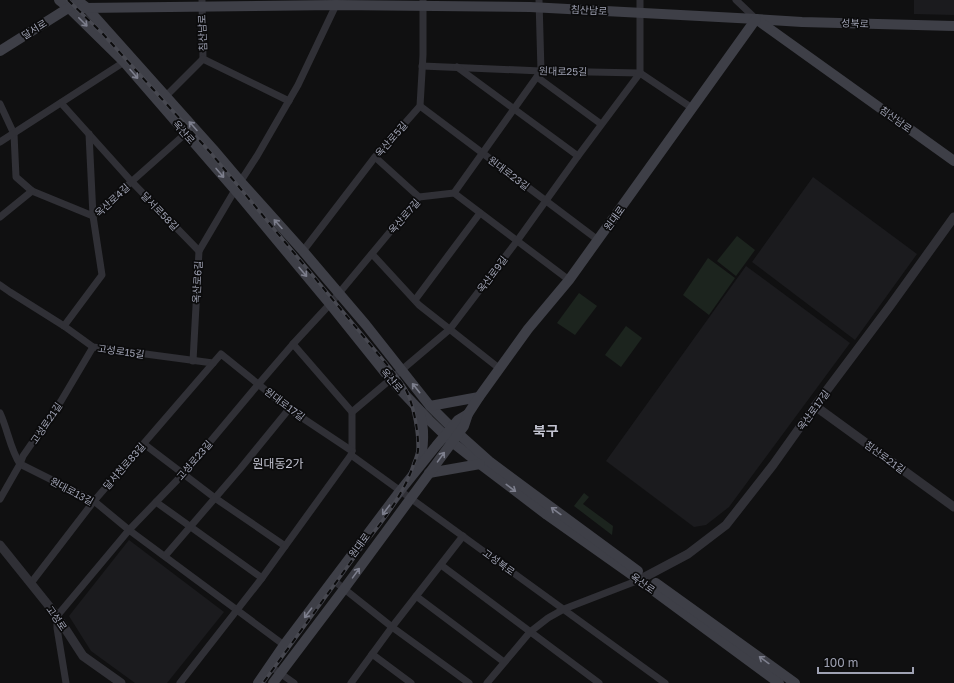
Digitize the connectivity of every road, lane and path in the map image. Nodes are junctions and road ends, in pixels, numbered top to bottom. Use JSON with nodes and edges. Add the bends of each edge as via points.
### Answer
{"nodes":[{"id":1,"x":59,"y":0,"type":"edge"},
{"id":2,"x":78,"y":0,"type":"edge"},
{"id":3,"x":640,"y":0,"type":"edge"},
{"id":4,"x":736,"y":0,"type":"edge"},
{"id":5,"x":201,"y":3,"type":"edge"},
{"id":6,"x":423,"y":3,"type":"edge"},
{"id":7,"x":539,"y":4,"type":"edge"},
{"id":8,"x":336,"y":5,"type":"junction"},
{"id":9,"x":69,"y":8,"type":"junction"},
{"id":10,"x":87,"y":8,"type":"junction"},
{"id":11,"x":640,"y":13,"type":"junction"},
{"id":12,"x":756,"y":18,"type":"junction"},
{"id":13,"x":954,"y":26,"type":"edge"},
{"id":14,"x":0,"y":51,"type":"edge"},
{"id":15,"x":203,"y":59,"type":"junction"},
{"id":16,"x":124,"y":62,"type":"junction"},
{"id":17,"x":422,"y":66,"type":"junction"},
{"id":18,"x":456,"y":67,"type":"junction"},
{"id":19,"x":640,"y":73,"type":"junction"},
{"id":20,"x":539,"y":74,"type":"junction"},
{"id":21,"x":166,"y":96,"type":"junction"},
{"id":22,"x":288,"y":102,"type":"junction"},
{"id":23,"x":61,"y":103,"type":"junction"},
{"id":24,"x":0,"y":104,"type":"edge"},
{"id":25,"x":420,"y":106,"type":"junction"},
{"id":26,"x":692,"y":108,"type":"junction"},
{"id":27,"x":514,"y":109,"type":"junction"},
{"id":28,"x":601,"y":124,"type":"junction"},
{"id":29,"x":14,"y":134,"type":"junction"},
{"id":30,"x":89,"y":134,"type":"junction"},
{"id":31,"x":186,"y":134,"type":"junction"},
{"id":32,"x":0,"y":142,"type":"edge"},
{"id":33,"x":482,"y":153,"type":"junction"},
{"id":34,"x":578,"y":156,"type":"junction"},
{"id":35,"x":375,"y":157,"type":"junction"},
{"id":36,"x":954,"y":161,"type":"edge"},
{"id":37,"x":132,"y":182,"type":"junction"},
{"id":38,"x":238,"y":186,"type":"junction"},
{"id":39,"x":32,"y":191,"type":"junction"},
{"id":40,"x":454,"y":193,"type":"junction"},
{"id":41,"x":419,"y":197,"type":"junction"},
{"id":42,"x":546,"y":201,"type":"junction"},
{"id":43,"x":480,"y":213,"type":"junction"},
{"id":44,"x":93,"y":216,"type":"junction"},
{"id":45,"x":0,"y":217,"type":"edge"},
{"id":46,"x":954,"y":217,"type":"edge"},
{"id":47,"x":517,"y":240,"type":"junction"},
{"id":48,"x":598,"y":240,"type":"junction"},
{"id":49,"x":199,"y":251,"type":"junction"},
{"id":50,"x":303,"y":251,"type":"junction"},
{"id":51,"x":372,"y":254,"type":"junction"},
{"id":52,"x":569,"y":280,"type":"junction"},
{"id":53,"x":0,"y":285,"type":"edge"},
{"id":54,"x":338,"y":294,"type":"junction"},
{"id":55,"x":415,"y":300,"type":"junction"},
{"id":56,"x":330,"y":304,"type":"junction"},
{"id":57,"x":64,"y":326,"type":"junction"},
{"id":58,"x":450,"y":329,"type":"junction"},
{"id":59,"x":293,"y":344,"type":"junction"},
{"id":60,"x":93,"y":347,"type":"junction"},
{"id":61,"x":221,"y":354,"type":"joint"},
{"id":62,"x":193,"y":361,"type":"junction"},
{"id":63,"x":213,"y":363,"type":"junction"},
{"id":64,"x":500,"y":369,"type":"junction"},
{"id":65,"x":401,"y":370,"type":"junction"},
{"id":66,"x":390,"y":379,"type":"junction"},
{"id":67,"x":259,"y":384,"type":"junction"},
{"id":68,"x":479,"y":397,"type":"junction"},
{"id":69,"x":430,"y":406,"type":"junction"},
{"id":70,"x":815,"y":406,"type":"junction"},
{"id":71,"x":289,"y":408,"type":"junction"},
{"id":72,"x":418,"y":409,"type":"junction"},
{"id":73,"x":352,"y":412,"type":"junction"},
{"id":74,"x":0,"y":413,"type":"edge"},
{"id":75,"x":452,"y":434,"type":"junction"},
{"id":76,"x":144,"y":444,"type":"junction"},
{"id":77,"x":352,"y":453,"type":"junction"},
{"id":78,"x":20,"y":464,"type":"junction"},
{"id":79,"x":480,"y":464,"type":"junction"},
{"id":80,"x":418,"y":468,"type":"junction"},
{"id":81,"x":429,"y":473,"type":"junction"},
{"id":82,"x":183,"y":474,"type":"junction"},
{"id":83,"x":400,"y":491,"type":"junction"},
{"id":84,"x":216,"y":498,"type":"junction"},
{"id":85,"x":410,"y":498,"type":"junction"},
{"id":86,"x":0,"y":499,"type":"edge"},
{"id":87,"x":94,"y":502,"type":"junction"},
{"id":88,"x":156,"y":502,"type":"junction"},
{"id":89,"x":954,"y":507,"type":"edge"},
{"id":90,"x":191,"y":526,"type":"junction"},
{"id":91,"x":129,"y":530,"type":"junction"},
{"id":92,"x":463,"y":536,"type":"junction"},
{"id":93,"x":0,"y":545,"type":"edge"},
{"id":94,"x":285,"y":546,"type":"junction"},
{"id":95,"x":165,"y":556,"type":"junction"},
{"id":96,"x":440,"y":565,"type":"junction"},
{"id":97,"x":262,"y":578,"type":"junction"},
{"id":98,"x":642,"y":578,"type":"junction"},
{"id":99,"x":333,"y":580,"type":"junction"},
{"id":100,"x":31,"y":583,"type":"junction"},
{"id":101,"x":344,"y":589,"type":"junction"},
{"id":102,"x":416,"y":596,"type":"junction"},
{"id":103,"x":564,"y":609,"type":"junction"},
{"id":104,"x":237,"y":610,"type":"junction"},
{"id":105,"x":58,"y":616,"type":"junction"},
{"id":106,"x":392,"y":627,"type":"junction"},
{"id":107,"x":530,"y":632,"type":"junction"},
{"id":108,"x":284,"y":645,"type":"junction"},
{"id":109,"x":372,"y":654,"type":"junction"},
{"id":110,"x":504,"y":662,"type":"junction"},
{"id":111,"x":270,"y":666,"type":"junction"},
{"id":112,"x":281,"y":673,"type":"junction"},
{"id":113,"x":354,"y":682,"type":"edge"},
{"id":114,"x":66,"y":683,"type":"edge"},
{"id":115,"x":121,"y":683,"type":"edge"},
{"id":116,"x":180,"y":683,"type":"edge"},
{"id":117,"x":258,"y":683,"type":"edge"},
{"id":118,"x":273,"y":683,"type":"edge"},
{"id":119,"x":294,"y":683,"type":"edge"},
{"id":120,"x":412,"y":683,"type":"edge"},
{"id":121,"x":469,"y":683,"type":"edge"},
{"id":122,"x":487,"y":683,"type":"edge"},
{"id":123,"x":599,"y":683,"type":"edge"},
{"id":124,"x":665,"y":683,"type":"edge"},
{"id":125,"x":779,"y":683,"type":"edge"},
{"id":126,"x":795,"y":683,"type":"edge"}],
"edges":[{"from":1,"to":9,"type":"main road","name":"옥산로"},
{"from":2,"to":9,"type":"main road","name":"달서로"},
{"from":2,"to":10,"type":"main road"},
{"from":3,"to":11,"type":"street"},
{"from":4,"to":12,"type":"street"},
{"from":5,"to":8,"type":"main road","name":"침산남로"},
{"from":5,"to":10,"type":"main road","name":"침산남로"},
{"from":5,"to":15,"type":"street","name":"침산남로"},
{"from":6,"to":7,"type":"main road","name":"침산남로"},
{"from":6,"to":8,"type":"main road","name":"침산남로"},
{"from":6,"to":17,"type":"street"},
{"from":7,"to":11,"type":"main road","name":"침산남로"},
{"from":7,"to":20,"type":"street"},
{"from":8,"to":22,"type":"street","name":"옥산로6길"},
{"from":9,"to":10,"type":"main road","name":"침산남로"},
{"from":9,"to":14,"type":"main road","name":"달서로"},
{"from":9,"to":16,"type":"main road","name":"옥산로","one_way":true},
{"from":10,"to":21,"type":"main road"},
{"from":11,"to":12,"type":"main road","name":"침산남로"},
{"from":11,"to":19,"type":"street"},
{"from":12,"to":13,"type":"main road","name":"성북로","via":[[802,22]]},
{"from":12,"to":26,"type":"main road","name":"원대로"},
{"from":12,"to":36,"type":"main road","name":"침산남로"},
{"from":15,"to":21,"type":"street"},
{"from":15,"to":22,"type":"street"},
{"from":16,"to":23,"type":"street"},
{"from":16,"to":31,"type":"main road","name":"옥산로","one_way":true},
{"from":17,"to":18,"type":"street","name":"원대로25길"},
{"from":17,"to":25,"type":"street"},
{"from":18,"to":20,"type":"street","name":"원대로25길"},
{"from":18,"to":27,"type":"street"},
{"from":19,"to":20,"type":"street","name":"원대로25길"},
{"from":19,"to":26,"type":"street"},
{"from":19,"to":28,"type":"street","name":"옥산로9길"},
{"from":20,"to":27,"type":"street"},
{"from":20,"to":28,"type":"street"},
{"from":38,"to":21,"type":"main road","one_way":true,"via":[[213,149]]},
{"from":22,"to":38,"type":"street","name":"옥산로6길"},
{"from":23,"to":29,"type":"street"},
{"from":23,"to":30,"type":"street","name":"달서로58길"},
{"from":24,"to":29,"type":"street"},
{"from":25,"to":33,"type":"street","name":"원대로23길"},
{"from":25,"to":35,"type":"street","name":"옥산로5길"},
{"from":26,"to":48,"type":"main road","name":"원대로"},
{"from":27,"to":33,"type":"street"},
{"from":27,"to":34,"type":"street"},
{"from":28,"to":34,"type":"street","name":"옥산로9길"},
{"from":29,"to":32,"type":"street"},
{"from":29,"to":39,"type":"street","via":[[16,176]]},
{"from":30,"to":37,"type":"street","name":"달서로58길"},
{"from":30,"to":44,"type":"street"},
{"from":31,"to":37,"type":"street","name":"옥산로4길"},
{"from":31,"to":38,"type":"main road","name":"옥산로","one_way":true},
{"from":33,"to":40,"type":"street"},
{"from":33,"to":42,"type":"street","name":"원대로23길"},
{"from":34,"to":42,"type":"street","name":"옥산로9길"},
{"from":35,"to":41,"type":"street"},
{"from":35,"to":50,"type":"street","name":"옥산로5길"},
{"from":37,"to":44,"type":"street","name":"옥산로4길"},
{"from":37,"to":49,"type":"street","name":"달서로58길"},
{"from":38,"to":49,"type":"street","name":"옥산로6길"},
{"from":50,"to":38,"type":"main road","one_way":true},
{"from":38,"to":56,"type":"main road","name":"옥산로","one_way":true},
{"from":39,"to":44,"type":"street"},
{"from":39,"to":45,"type":"street"},
{"from":40,"to":41,"type":"street","name":"옥산로7길"},
{"from":40,"to":43,"type":"street"},
{"from":41,"to":51,"type":"street","name":"옥산로7길"},
{"from":42,"to":47,"type":"street","name":"옥산로9길"},
{"from":42,"to":48,"type":"street","name":"원대로23길"},
{"from":43,"to":47,"type":"street"},
{"from":43,"to":55,"type":"street"},
{"from":44,"to":57,"type":"street","name":"옥산로4길","via":[[102,275]]},
{"from":46,"to":70,"type":"street","name":"옥산로17길"},
{"from":47,"to":52,"type":"street"},
{"from":47,"to":58,"type":"street","name":"옥산로9길"},
{"from":48,"to":52,"type":"main road","name":"원대로"},
{"from":49,"to":62,"type":"street","name":"옥산로6길"},
{"from":50,"to":54,"type":"main road"},
{"from":51,"to":54,"type":"street","name":"옥산로7길"},
{"from":51,"to":55,"type":"street"},
{"from":52,"to":64,"type":"main road","name":"원대로"},
{"from":53,"to":57,"type":"street","name":"고성로15길"},
{"from":54,"to":56,"type":"street","name":"옥산로7길"},
{"from":54,"to":65,"type":"main road"},
{"from":55,"to":58,"type":"street"},
{"from":56,"to":59,"type":"street","name":"고성로23길"},
{"from":56,"to":66,"type":"main road","name":"옥산로"},
{"from":57,"to":60,"type":"street","name":"고성로15길"},
{"from":58,"to":64,"type":"street"},
{"from":58,"to":65,"type":"street","name":"옥산로9길"},
{"from":59,"to":67,"type":"street","name":"고성로23길"},
{"from":59,"to":73,"type":"street"},
{"from":60,"to":62,"type":"street","name":"고성로15길"},
{"from":60,"to":78,"type":"street","name":"고성로21길"},
{"from":61,"to":63,"type":"street","name":"달서천로83길"},
{"from":61,"to":67,"type":"street","name":"원대로17길"},
{"from":62,"to":63,"type":"street","name":"고성로15길"},
{"from":63,"to":76,"type":"street","name":"달서천로83길"},
{"from":64,"to":68,"type":"main road","name":"원대로"},
{"from":65,"to":66,"type":"street","name":"옥산로9길"},
{"from":69,"to":65,"type":"main road","one_way":true},
{"from":66,"to":72,"type":"main road","name":"옥산로"},
{"from":66,"to":73,"type":"street","name":"옥산로9길"},
{"from":67,"to":71,"type":"street","name":"원대로17길"},
{"from":67,"to":82,"type":"street","name":"고성로23길"},
{"from":68,"to":69,"type":"main road"},
{"from":68,"to":75,"type":"main road","name":"원대로","via":[[464,426]]},
{"from":69,"to":75,"type":"main road"},
{"from":70,"to":89,"type":"street","name":"침산로21길"},
{"from":70,"to":98,"type":"street","name":"옥산로17길","via":[[726,525],[688,554]]},
{"from":71,"to":77,"type":"street","name":"원대로17길"},
{"from":71,"to":84,"type":"street"},
{"from":72,"to":75,"type":"main road","name":"옥산로"},
{"from":72,"to":80,"type":"main road","via":[[422,418],[422,451]]},
{"from":73,"to":77,"type":"street"},
{"from":74,"to":78,"type":"street"},
{"from":75,"to":79,"type":"main road","name":"옥산로"},
{"from":75,"to":80,"type":"main road","name":"원대로"},
{"from":81,"to":75,"type":"main road","name":"원대로","one_way":true},
{"from":98,"to":75,"type":"main road","name":"옥산로","one_way":true},
{"from":76,"to":82,"type":"street"},
{"from":76,"to":87,"type":"street","name":"달서천로83길"},
{"from":77,"to":83,"type":"street","name":"원대로17길"},
{"from":77,"to":94,"type":"street"},
{"from":78,"to":86,"type":"street","name":"고성로21길"},
{"from":78,"to":87,"type":"street","name":"원대로13길"},
{"from":79,"to":81,"type":"main road"},
{"from":79,"to":98,"type":"main road","name":"옥산로","one_way":true,"via":[[547,515]]},
{"from":80,"to":83,"type":"main road","name":"원대로"},
{"from":81,"to":85,"type":"main road","name":"원대로"},
{"from":82,"to":84,"type":"street"},
{"from":82,"to":88,"type":"street","name":"고성로23길"},
{"from":83,"to":85,"type":"street","name":"원대로17길"},
{"from":83,"to":99,"type":"main road","name":"원대로","one_way":true},
{"from":84,"to":90,"type":"street"},
{"from":84,"to":94,"type":"street"},
{"from":85,"to":92,"type":"street","name":"고성북로"},
{"from":101,"to":85,"type":"main road","name":"원대로","one_way":true},
{"from":87,"to":91,"type":"street","name":"원대로13길"},
{"from":87,"to":100,"type":"street","name":"달서천로83길"},
{"from":88,"to":90,"type":"street"},
{"from":88,"to":91,"type":"street","name":"고성로23길"},
{"from":90,"to":95,"type":"street"},
{"from":90,"to":97,"type":"street"},
{"from":91,"to":95,"type":"street","name":"원대로13길"},
{"from":91,"to":105,"type":"street","name":"고성로23길"},
{"from":92,"to":96,"type":"street"},
{"from":92,"to":103,"type":"street","name":"고성북로"},
{"from":93,"to":100,"type":"street","name":"고성로"},
{"from":94,"to":97,"type":"street"},
{"from":95,"to":104,"type":"street","name":"원대로13길"},
{"from":96,"to":102,"type":"street"},
{"from":96,"to":107,"type":"street"},
{"from":97,"to":104,"type":"street"},
{"from":98,"to":103,"type":"street"},
{"from":98,"to":125,"type":"main road","name":"옥산로"},
{"from":126,"to":98,"type":"main road","name":"옥산로","one_way":true},
{"from":99,"to":101,"type":"street"},
{"from":99,"to":108,"type":"main road","name":"원대로","one_way":true},
{"from":100,"to":105,"type":"street","name":"고성로"},
{"from":101,"to":106,"type":"street"},
{"from":101,"to":112,"type":"main road","name":"원대로"},
{"from":102,"to":106,"type":"street"},
{"from":102,"to":110,"type":"street"},
{"from":103,"to":107,"type":"street"},
{"from":103,"to":124,"type":"street","name":"고성북로"},
{"from":104,"to":108,"type":"street","name":"원대로13길"},
{"from":104,"to":116,"type":"street"},
{"from":105,"to":114,"type":"street","via":[[57,628]]},
{"from":105,"to":115,"type":"street","name":"고성로","via":[[83,656]]},
{"from":106,"to":109,"type":"street"},
{"from":106,"to":121,"type":"street"},
{"from":107,"to":110,"type":"street"},
{"from":107,"to":123,"type":"street"},
{"from":108,"to":111,"type":"main road","name":"원대로"},
{"from":109,"to":113,"type":"street"},
{"from":109,"to":120,"type":"street"},
{"from":110,"to":122,"type":"street"},
{"from":111,"to":112,"type":"street"},
{"from":111,"to":117,"type":"main road","name":"원대로"},
{"from":112,"to":118,"type":"main road","name":"원대로"},
{"from":112,"to":119,"type":"street"}]}
